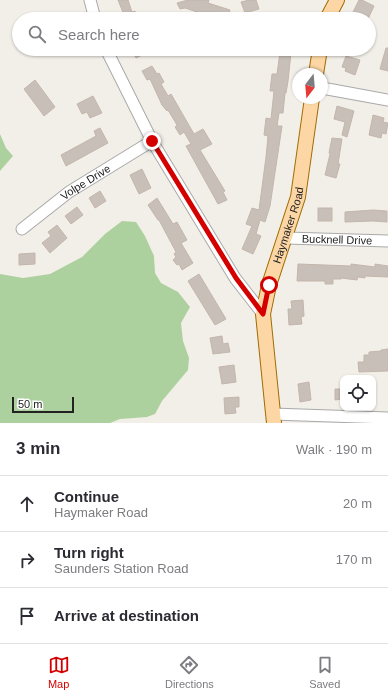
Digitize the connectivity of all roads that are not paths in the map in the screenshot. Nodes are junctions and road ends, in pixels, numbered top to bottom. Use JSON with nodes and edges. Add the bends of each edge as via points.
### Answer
{"nodes":[{"id":1,"x":90,"y":0,"type":"edge"},
{"id":2,"x":337,"y":0,"type":"edge"},
{"id":3,"x":93,"y":12,"type":"edge"},
{"id":4,"x":330,"y":12,"type":"edge"},
{"id":5,"x":110,"y":56,"type":"edge"},
{"id":6,"x":319,"y":56,"type":"edge"},
{"id":7,"x":317,"y":68,"type":"edge"},
{"id":8,"x":328,"y":89,"type":"edge"},
{"id":9,"x":388,"y":100,"type":"edge"},
{"id":10,"x":311,"y":104,"type":"edge"},
{"id":11,"x":152,"y":141,"type":"junction"},
{"id":12,"x":22,"y":229,"type":"dead end"},
{"id":13,"x":286,"y":238,"type":"junction"},
{"id":14,"x":388,"y":241,"type":"edge"},
{"id":15,"x":263,"y":314,"type":"junction"},
{"id":16,"x":388,"y":418,"type":"edge"},
{"id":17,"x":274,"y":419,"type":"edge"}],
"edges":[{"from":1,"to":3,"type":"street"},
{"from":2,"to":4,"type":"main road"},
{"from":5,"to":11,"type":"street"},
{"from":6,"to":7,"type":"main road"},
{"from":8,"to":9,"type":"street"},
{"from":10,"to":13,"type":"main road","name":"Haymaker Road","via":[[298,197]]},
{"from":11,"to":12,"type":"street","name":"Volpe Drive","via":[[68,192]]},
{"from":11,"to":15,"type":"street","via":[[236,278]]},
{"from":13,"to":14,"type":"street","name":"Bucknell Drive"},
{"from":13,"to":15,"type":"main road","name":"Haymaker Road","via":[[269,285]]},
{"from":15,"to":17,"type":"main road","name":"Haymaker Road"},
{"from":16,"to":17,"type":"street"}]}
